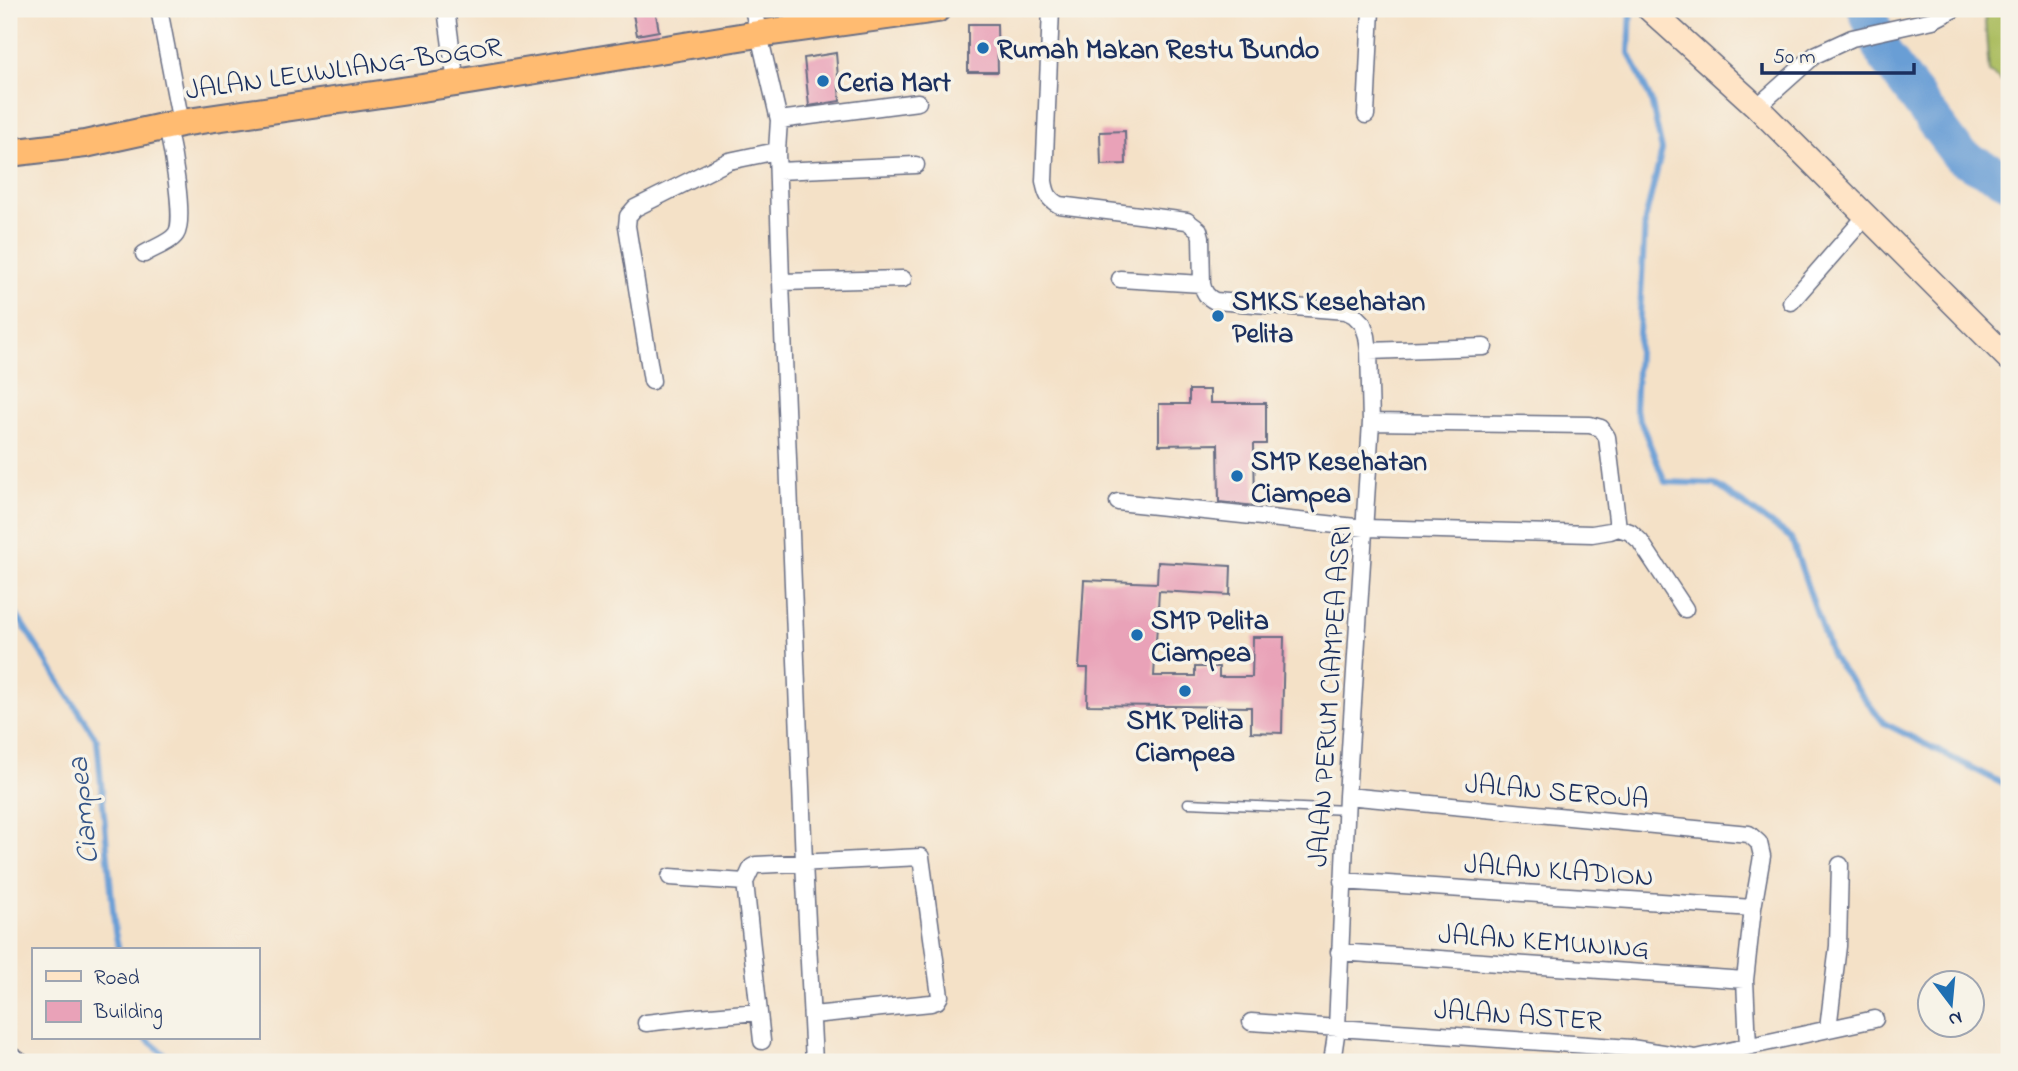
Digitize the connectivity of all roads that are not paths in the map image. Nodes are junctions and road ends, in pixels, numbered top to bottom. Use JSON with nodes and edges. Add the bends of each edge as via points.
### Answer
{"nodes":[{"id":1,"x":159,"y":9,"type":"edge"},
{"id":2,"x":446,"y":9,"type":"edge"},
{"id":3,"x":753,"y":9,"type":"edge"},
{"id":4,"x":937,"y":9,"type":"edge"},
{"id":5,"x":1051,"y":9,"type":"edge"},
{"id":6,"x":1371,"y":9,"type":"edge"},
{"id":7,"x":1649,"y":9,"type":"edge"},
{"id":8,"x":1954,"y":9,"type":"edge"},
{"id":9,"x":758,"y":34,"type":"junction"},
{"id":10,"x":456,"y":83,"type":"junction"},
{"id":11,"x":918,"y":103,"type":"dead end"},
{"id":12,"x":1757,"y":107,"type":"junction"},
{"id":13,"x":1366,"y":115,"type":"dead end"},
{"id":14,"x":779,"y":120,"type":"junction"},
{"id":15,"x":174,"y":124,"type":"junction"},
{"id":16,"x":777,"y":151,"type":"junction"},
{"id":17,"x":9,"y":153,"type":"edge"},
{"id":18,"x":916,"y":165,"type":"dead end"},
{"id":19,"x":778,"y":171,"type":"junction"},
{"id":20,"x":1866,"y":216,"type":"junction"},
{"id":21,"x":144,"y":254,"type":"dead end"},
{"id":22,"x":903,"y":279,"type":"dead end"},
{"id":23,"x":1120,"y":279,"type":"dead end"},
{"id":24,"x":781,"y":282,"type":"junction"},
{"id":25,"x":1202,"y":284,"type":"junction"},
{"id":26,"x":1791,"y":302,"type":"dead end"},
{"id":27,"x":1483,"y":347,"type":"dead end"},
{"id":28,"x":1369,"y":351,"type":"junction"},
{"id":29,"x":2009,"y":359,"type":"edge"},
{"id":30,"x":652,"y":381,"type":"dead end"},
{"id":31,"x":1371,"y":422,"type":"junction"},
{"id":32,"x":1118,"y":502,"type":"dead end"},
{"id":33,"x":1365,"y":528,"type":"junction"},
{"id":34,"x":1618,"y":528,"type":"junction"},
{"id":35,"x":1685,"y":609,"type":"dead end"},
{"id":36,"x":1188,"y":803,"type":"dead end"},
{"id":37,"x":1347,"y":803,"type":"junction"},
{"id":38,"x":804,"y":862,"type":"junction"},
{"id":39,"x":1840,"y":865,"type":"dead end"},
{"id":40,"x":670,"y":877,"type":"dead end"},
{"id":41,"x":1342,"y":881,"type":"junction"},
{"id":42,"x":745,"y":882,"type":"junction"},
{"id":43,"x":1753,"y":908,"type":"junction"},
{"id":44,"x":1339,"y":952,"type":"junction"},
{"id":45,"x":1745,"y":980,"type":"junction"},
{"id":46,"x":758,"y":1012,"type":"junction"},
{"id":47,"x":813,"y":1015,"type":"junction"},
{"id":48,"x":1875,"y":1019,"type":"dead end"},
{"id":49,"x":646,"y":1023,"type":"dead end"},
{"id":50,"x":1251,"y":1023,"type":"dead end"},
{"id":51,"x":1337,"y":1028,"type":"junction"},
{"id":52,"x":1828,"y":1029,"type":"junction"},
{"id":53,"x":762,"y":1041,"type":"dead end"},
{"id":54,"x":1748,"y":1046,"type":"junction"},
{"id":55,"x":9,"y":1054,"type":"edge"},
{"id":56,"x":1695,"y":1058,"type":"junction"},
{"id":57,"x":1716,"y":1058,"type":"edge"},
{"id":58,"x":20,"y":1062,"type":"edge"},
{"id":59,"x":814,"y":1062,"type":"edge"},
{"id":60,"x":1332,"y":1062,"type":"edge"},
{"id":61,"x":1678,"y":1062,"type":"edge"}],
"edges":[{"from":1,"to":15,"type":"street"},
{"from":2,"to":10,"type":"street"},
{"from":3,"to":9,"type":"street"},
{"from":4,"to":9,"type":"highway","name":"JALAN LEUWLIANG-BOGOR"},
{"from":5,"to":25,"type":"street","via":[[1046,194],[1059,205],[1194,225],[1201,237]]},
{"from":6,"to":13,"type":"street"},
{"from":7,"to":12,"type":"main road"},
{"from":8,"to":12,"type":"street","via":[[1933,20],[1852,38],[1815,55]]},
{"from":9,"to":10,"type":"highway","name":"JALAN LEUWLIANG-BOGOR"},
{"from":9,"to":14,"type":"street"},
{"from":10,"to":15,"type":"highway","name":"JALAN LEUWLIANG-BOGOR"},
{"from":11,"to":14,"type":"street"},
{"from":12,"to":20,"type":"main road"},
{"from":14,"to":16,"type":"street"},
{"from":15,"to":17,"type":"highway","name":"JALAN LEUWLIANG-BOGOR","via":[[85,144]]},
{"from":15,"to":21,"type":"street","via":[[180,224],[176,234]]},
{"from":16,"to":19,"type":"street"},
{"from":16,"to":30,"type":"street","via":[[715,167],[635,208],[628,216]]},
{"from":18,"to":19,"type":"street"},
{"from":19,"to":24,"type":"street"},
{"from":20,"to":26,"type":"street"},
{"from":20,"to":29,"type":"main road"},
{"from":22,"to":24,"type":"street"},
{"from":23,"to":25,"type":"street"},
{"from":24,"to":38,"type":"street"},
{"from":25,"to":28,"type":"street","name":"JALAN PERUM CIAMPEA ASRI","via":[[1208,298],[1215,301],[1346,311],[1363,324]]},
{"from":27,"to":28,"type":"street"},
{"from":28,"to":31,"type":"street","name":"JALAN PERUM CIAMPEA ASRI"},
{"from":31,"to":33,"type":"street","name":"JALAN PERUM CIAMPEA ASRI"},
{"from":31,"to":34,"type":"street","via":[[1601,428],[1607,437]]},
{"from":32,"to":33,"type":"street"},
{"from":33,"to":34,"type":"street","via":[[1592,534]]},
{"from":33,"to":37,"type":"street","name":"JALAN PERUM CIAMPEA ASRI"},
{"from":34,"to":35,"type":"street","via":[[1640,541]]},
{"from":36,"to":37,"type":"lane"},
{"from":37,"to":41,"type":"street","name":"JALAN PERUM CIAMPEA ASRI"},
{"from":37,"to":43,"type":"street","name":"JALAN SEROJA","via":[[1749,834],[1759,843],[1762,856]]},
{"from":38,"to":42,"type":"street","via":[[756,865]]},
{"from":38,"to":47,"type":"street"},
{"from":38,"to":47,"type":"street","via":[[921,857],[940,996],[931,1003]]},
{"from":39,"to":52,"type":"street","via":[[1838,946]]},
{"from":40,"to":42,"type":"street"},
{"from":41,"to":43,"type":"street","name":"JALAN KLADION"},
{"from":41,"to":44,"type":"street","name":"JALAN PERUM CIAMPEA ASRI"},
{"from":42,"to":46,"type":"street"},
{"from":43,"to":45,"type":"street"},
{"from":44,"to":45,"type":"street","name":"JALAN KEMUNING"},
{"from":44,"to":51,"type":"street","name":"JALAN PERUM CIAMPEA ASRI"},
{"from":45,"to":54,"type":"street"},
{"from":46,"to":49,"type":"street"},
{"from":46,"to":53,"type":"street"},
{"from":47,"to":59,"type":"street"},
{"from":48,"to":52,"type":"street"},
{"from":50,"to":51,"type":"street","name":"JALAN ASTER"},
{"from":51,"to":56,"type":"street","name":"JALAN ASTER","via":[[1631,1048]]},
{"from":51,"to":60,"type":"street","name":"JALAN PERUM CIAMPEA ASRI"},
{"from":52,"to":54,"type":"street"},
{"from":54,"to":57,"type":"street"},
{"from":55,"to":58,"type":"street"},
{"from":56,"to":57,"type":"street"},
{"from":56,"to":61,"type":"street"}]}
